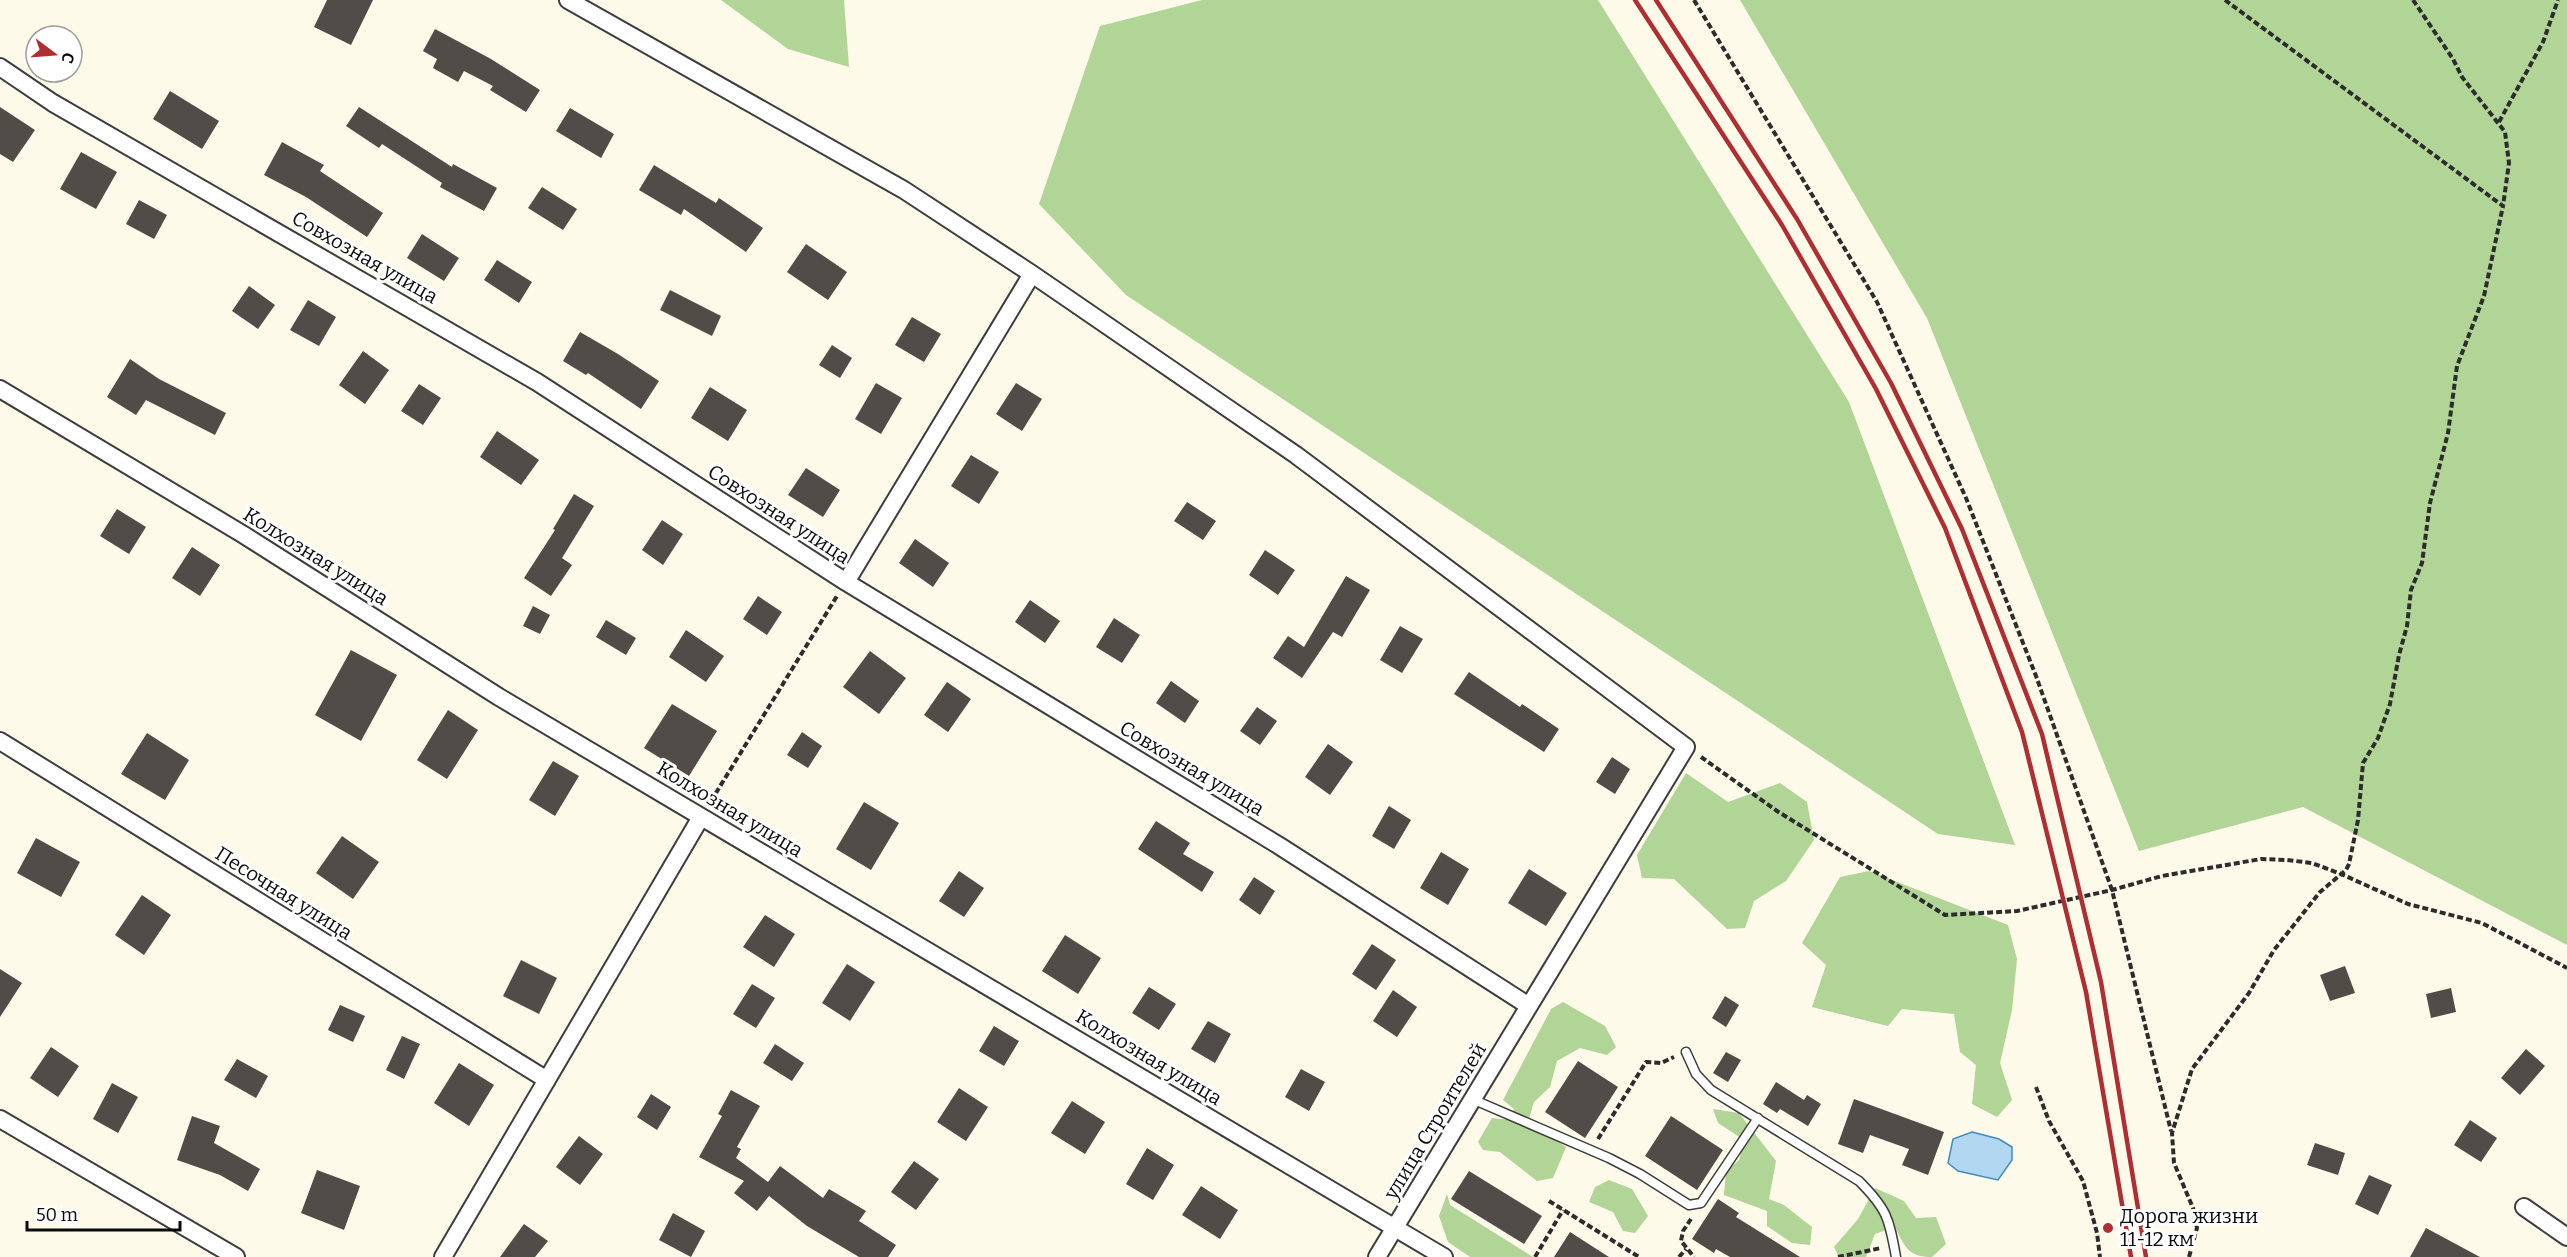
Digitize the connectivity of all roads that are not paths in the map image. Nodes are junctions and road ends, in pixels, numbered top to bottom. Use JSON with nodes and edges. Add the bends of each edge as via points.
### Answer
{"nodes":[{"id":1,"x":568,"y":0,"type":"edge"},
{"id":2,"x":0,"y":67,"type":"edge"},
{"id":3,"x":1032,"y":274,"type":"junction"},
{"id":4,"x":0,"y":389,"type":"edge"},
{"id":5,"x":846,"y":582,"type":"junction"},
{"id":6,"x":0,"y":741,"type":"edge"},
{"id":7,"x":701,"y":817,"type":"junction"},
{"id":8,"x":1529,"y":1006,"type":"junction"},
{"id":9,"x":1686,"y":1052,"type":"dead end"},
{"id":10,"x":547,"y":1080,"type":"junction"},
{"id":11,"x":1472,"y":1099,"type":"junction"},
{"id":12,"x":1758,"y":1118,"type":"junction"},
{"id":13,"x":0,"y":1119,"type":"edge"},
{"id":14,"x":2524,"y":1207,"type":"dead end"},
{"id":15,"x":1395,"y":1227,"type":"junction"},
{"id":16,"x":2567,"y":1237,"type":"edge"},
{"id":17,"x":236,"y":1257,"type":"edge"},
{"id":18,"x":443,"y":1257,"type":"edge"},
{"id":19,"x":1377,"y":1257,"type":"edge"},
{"id":20,"x":1444,"y":1257,"type":"edge"},
{"id":21,"x":1896,"y":1257,"type":"edge"}],
"edges":[{"from":1,"to":3,"type":"street","via":[[904,190]]},
{"from":2,"to":5,"type":"street","name":"Совхозная улица","via":[[53,103],[537,382]]},
{"from":3,"to":5,"type":"street"},
{"from":3,"to":8,"type":"street","name":"улица Строителей","via":[[1296,455],[1686,747]]},
{"from":4,"to":7,"type":"street","name":"Колхозная улица"},
{"from":5,"to":8,"type":"street","name":"Совхозная улица","via":[[1278,845]]},
{"from":6,"to":10,"type":"street","name":"Песочная улица"},
{"from":7,"to":10,"type":"street"},
{"from":7,"to":15,"type":"street","name":"Колхозная улица"},
{"from":8,"to":11,"type":"street","name":"улица Строителей"},
{"from":9,"to":12,"type":"lane","via":[[1696,1074],[1711,1090]]},
{"from":10,"to":18,"type":"street"},
{"from":11,"to":12,"type":"lane","via":[[1591,1150],[1640,1174],[1689,1205],[1701,1203]]},
{"from":11,"to":15,"type":"street","name":"улица Строителей"},
{"from":12,"to":21,"type":"lane","via":[[1859,1181],[1880,1201],[1890,1224]]},
{"from":13,"to":17,"type":"street"},
{"from":14,"to":16,"type":"street"},
{"from":15,"to":19,"type":"street","name":"улица Строителей"},
{"from":15,"to":20,"type":"street","name":"Колхозная улица"}]}
